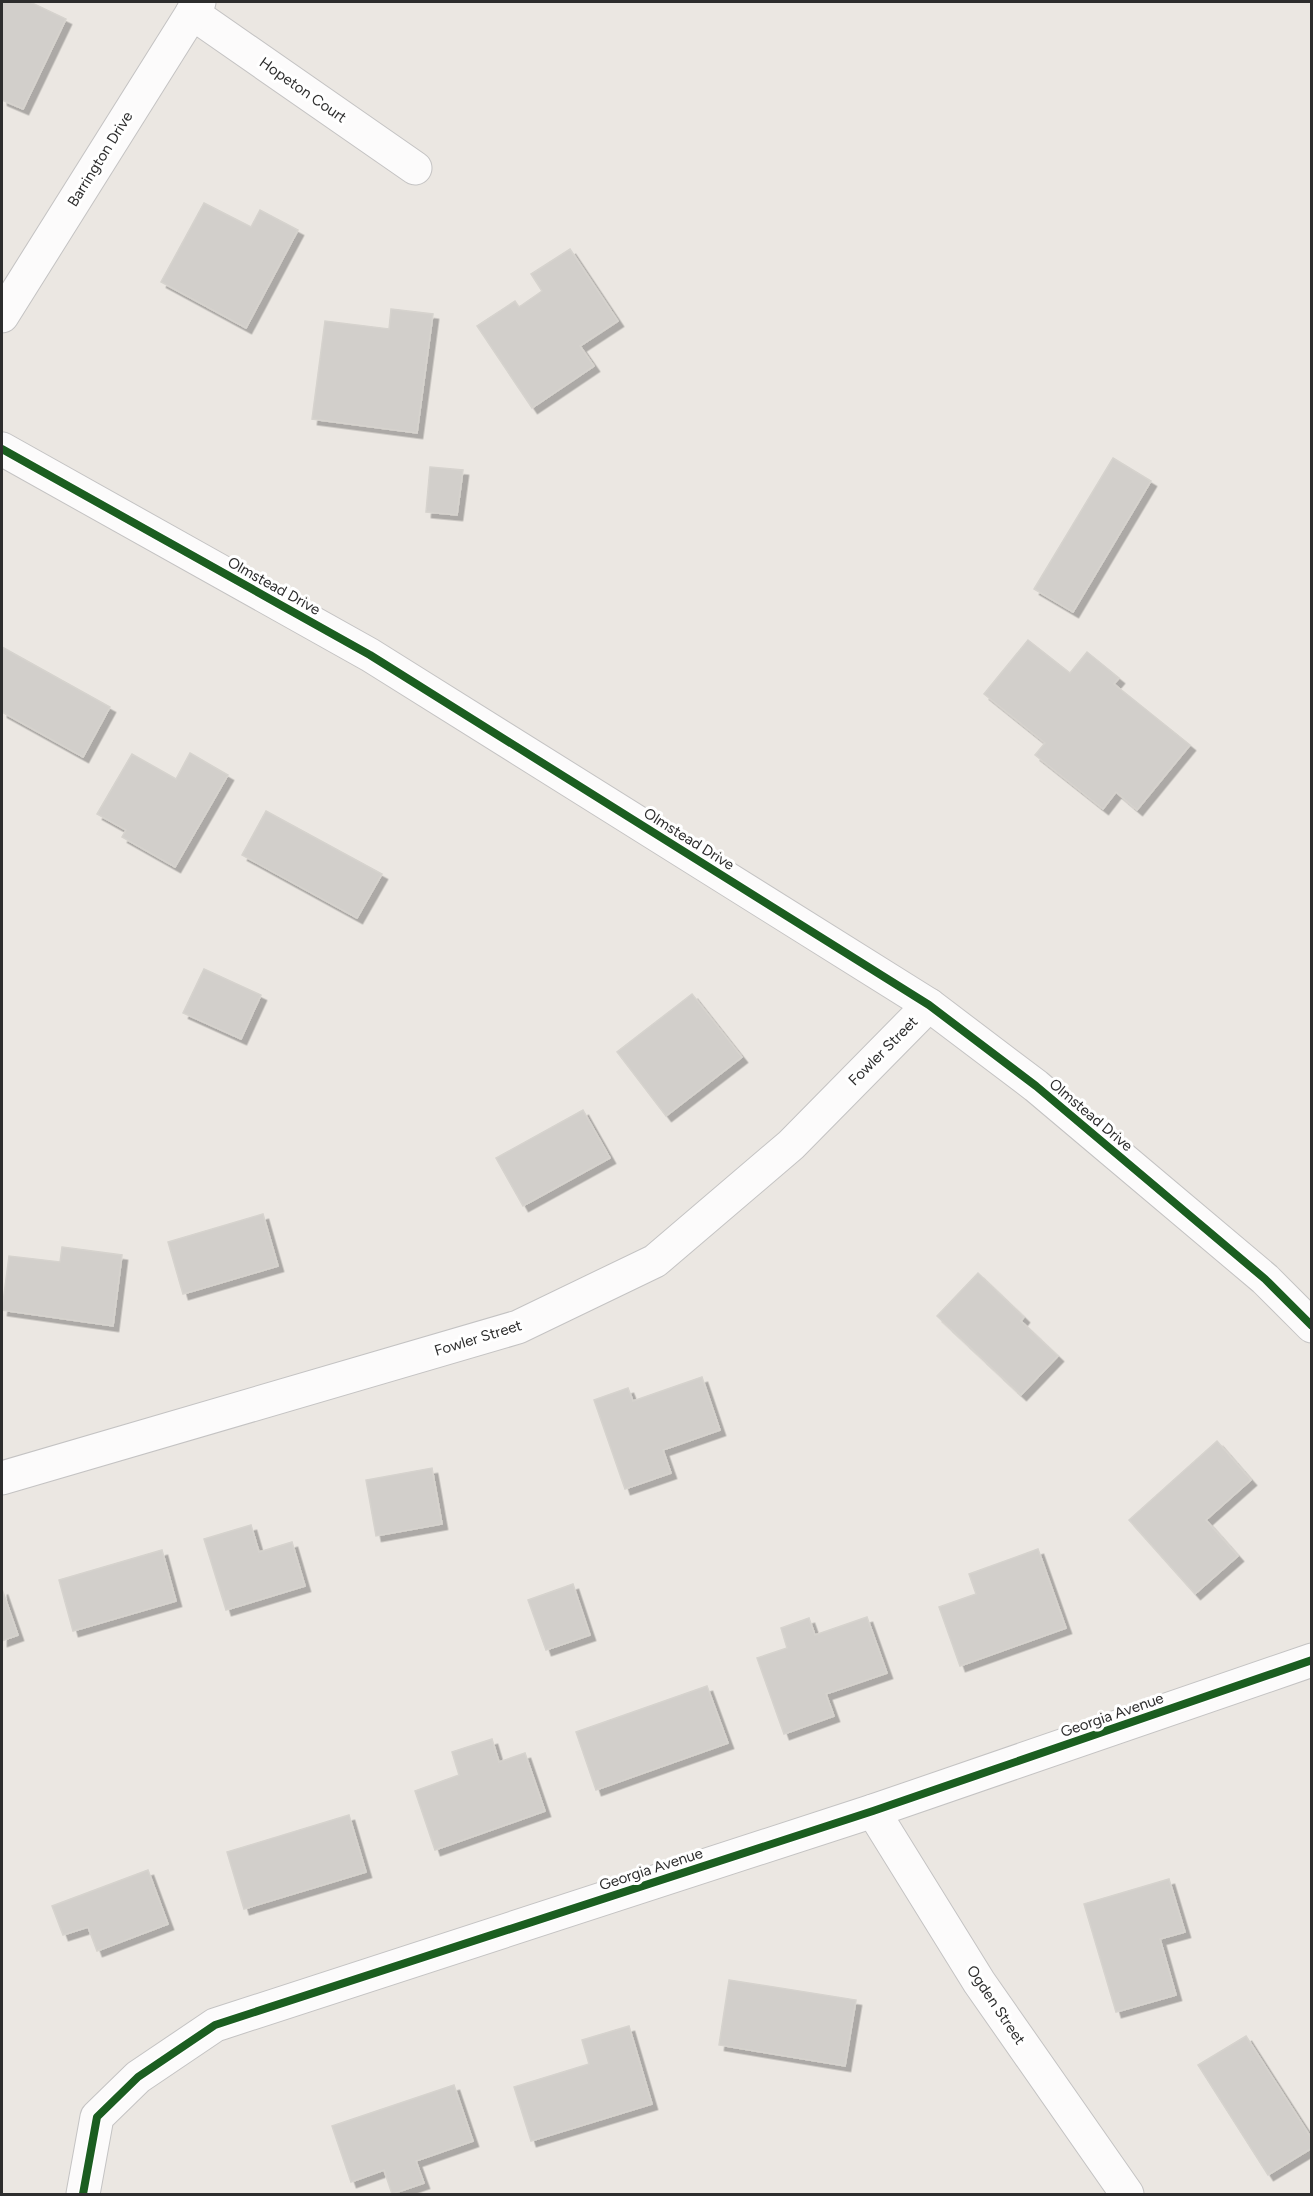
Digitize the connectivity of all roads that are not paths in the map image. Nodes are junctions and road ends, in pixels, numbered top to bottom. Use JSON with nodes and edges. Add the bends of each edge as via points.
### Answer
{"nodes":[{"id":1,"x":196,"y":7,"type":"edge"},
{"id":2,"x":415,"y":168,"type":"dead end"},
{"id":3,"x":2,"y":316,"type":"edge"},
{"id":4,"x":3,"y":454,"type":"edge"},
{"id":5,"x":929,"y":1005,"type":"junction"},
{"id":6,"x":1311,"y":1326,"type":"edge"},
{"id":7,"x":2,"y":1478,"type":"edge"},
{"id":8,"x":1311,"y":1660,"type":"edge"},
{"id":9,"x":873,"y":1811,"type":"junction"},
{"id":10,"x":83,"y":2194,"type":"edge"},
{"id":11,"x":1127,"y":2194,"type":"edge"}],
"edges":[{"from":1,"to":2,"type":"street","name":"Hopeton Court"},
{"from":1,"to":3,"type":"street","name":"Barrington Drive"},
{"from":4,"to":5,"type":"street","name":"Olmstead Drive","via":[[370,655]]},
{"from":5,"to":6,"type":"street","name":"Olmstead Drive","via":[[1036,1086],[1265,1278]]},
{"from":5,"to":7,"type":"street","name":"Fowler Street","via":[[791,1144],[655,1261],[518,1327]]},
{"from":8,"to":9,"type":"street","name":"Georgia Avenue"},
{"from":9,"to":10,"type":"street","name":"Georgia Avenue","via":[[215,2025],[138,2077],[97,2117]]},
{"from":9,"to":11,"type":"street","name":"Ogden Street","via":[[979,1982]]}]}
